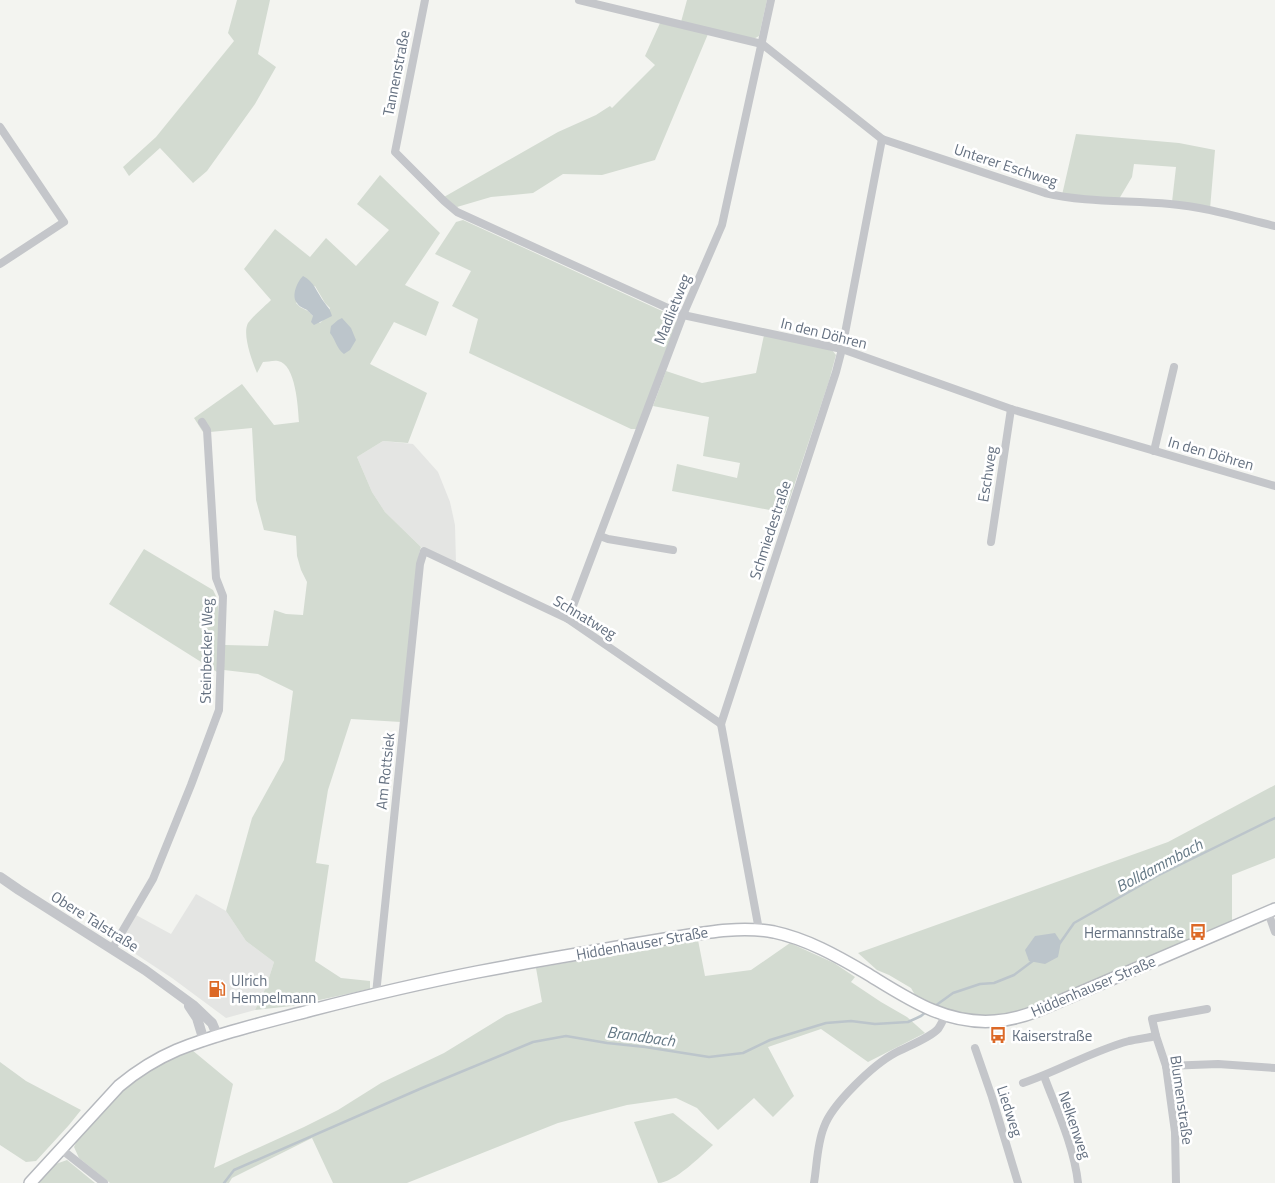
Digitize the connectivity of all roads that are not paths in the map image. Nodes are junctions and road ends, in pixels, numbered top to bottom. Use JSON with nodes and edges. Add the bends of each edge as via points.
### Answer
{"nodes":[{"id":1,"x":425,"y":0,"type":"edge"},
{"id":2,"x":579,"y":0,"type":"edge"},
{"id":3,"x":771,"y":0,"type":"edge"},
{"id":4,"x":762,"y":44,"type":"junction"},
{"id":5,"x":0,"y":127,"type":"edge"},
{"id":6,"x":882,"y":139,"type":"junction"},
{"id":7,"x":395,"y":152,"type":"joint"},
{"id":8,"x":1275,"y":226,"type":"edge"},
{"id":9,"x":0,"y":264,"type":"edge"},
{"id":10,"x":683,"y":315,"type":"junction"},
{"id":11,"x":842,"y":349,"type":"junction"},
{"id":12,"x":1174,"y":367,"type":"dead end"},
{"id":13,"x":1011,"y":409,"type":"junction"},
{"id":14,"x":202,"y":422,"type":"dead end"},
{"id":15,"x":1154,"y":451,"type":"junction"},
{"id":16,"x":1275,"y":486,"type":"edge"},
{"id":17,"x":600,"y":536,"type":"junction"},
{"id":18,"x":991,"y":542,"type":"dead end"},
{"id":19,"x":673,"y":550,"type":"dead end"},
{"id":20,"x":424,"y":551,"type":"joint"},
{"id":21,"x":568,"y":619,"type":"junction"},
{"id":22,"x":721,"y":724,"type":"junction"},
{"id":23,"x":0,"y":877,"type":"edge"},
{"id":24,"x":1271,"y":910,"type":"edge"},
{"id":25,"x":759,"y":930,"type":"junction"},
{"id":26,"x":1275,"y":932,"type":"edge"},
{"id":27,"x":112,"y":949,"type":"junction"},
{"id":28,"x":174,"y":991,"type":"junction"},
{"id":29,"x":376,"y":994,"type":"junction"},
{"id":30,"x":1207,"y":1009,"type":"dead end"},
{"id":31,"x":941,"y":1014,"type":"junction"},
{"id":32,"x":1156,"y":1036,"type":"junction"},
{"id":33,"x":218,"y":1037,"type":"junction"},
{"id":34,"x":204,"y":1041,"type":"junction"},
{"id":35,"x":975,"y":1048,"type":"dead end"},
{"id":36,"x":1166,"y":1066,"type":"junction"},
{"id":37,"x":1275,"y":1068,"type":"edge"},
{"id":38,"x":1044,"y":1076,"type":"junction"},
{"id":39,"x":1023,"y":1084,"type":"dead end"},
{"id":40,"x":61,"y":1149,"type":"junction"},
{"id":41,"x":30,"y":1183,"type":"edge"},
{"id":42,"x":104,"y":1183,"type":"edge"},
{"id":43,"x":814,"y":1183,"type":"edge"},
{"id":44,"x":1018,"y":1183,"type":"edge"},
{"id":45,"x":1078,"y":1183,"type":"edge"},
{"id":46,"x":1176,"y":1183,"type":"edge"}],
"edges":[{"from":1,"to":7,"type":"street","name":"Tannenstraße"},
{"from":2,"to":4,"type":"street"},
{"from":3,"to":4,"type":"street","name":"Madlietweg"},
{"from":4,"to":6,"type":"street","name":"Unterer Eschweg"},
{"from":4,"to":10,"type":"street","name":"Madlietweg","via":[[722,225]]},
{"from":5,"to":9,"type":"street","via":[[64,222]]},
{"from":6,"to":8,"type":"street","name":"Unterer Eschweg","via":[[1045,194],[1190,206]]},
{"from":6,"to":11,"type":"street","name":"Schmiedestraße"},
{"from":7,"to":10,"type":"street","name":"In den Döhren","via":[[457,212]]},
{"from":10,"to":11,"type":"street","name":"In den Döhren"},
{"from":10,"to":17,"type":"street","name":"Madlietweg"},
{"from":11,"to":13,"type":"street","name":"In den Döhren"},
{"from":11,"to":22,"type":"street","name":"Schmiedestraße"},
{"from":12,"to":15,"type":"street"},
{"from":13,"to":15,"type":"street","name":"In den Döhren"},
{"from":13,"to":18,"type":"street","name":"Eschweg"},
{"from":14,"to":27,"type":"street","name":"Steinbecker Weg","via":[[207,430],[216,578],[223,596],[219,710],[153,879]]},
{"from":15,"to":16,"type":"street","name":"In den Döhren"},
{"from":17,"to":19,"type":"street"},
{"from":17,"to":21,"type":"street","name":"Madlietweg"},
{"from":20,"to":21,"type":"street","name":"Schnatweg"},
{"from":20,"to":29,"type":"street","name":"Am Rottsiek","via":[[420,564]]},
{"from":21,"to":22,"type":"street","name":"Schnatweg"},
{"from":22,"to":25,"type":"street","name":"Schmiedestraße"},
{"from":23,"to":27,"type":"street","name":"Obere Talstraße"},
{"from":24,"to":26,"type":"street"},
{"from":24,"to":31,"type":"main road","name":"Hiddenhauser Straße","via":[[1008,1020],[991,1022]]},
{"from":25,"to":29,"type":"main road","name":"Hiddenhauser Straße","via":[[714,931],[653,941],[476,972]]},
{"from":25,"to":31,"type":"main road","name":"Hiddenhauser Straße","via":[[812,944]]},
{"from":27,"to":28,"type":"street","name":"Obere Talstraße"},
{"from":28,"to":33,"type":"street","name":"Obere Talstraße","via":[[212,1023]]},
{"from":28,"to":34,"type":"street","name":"Obere Talstraße","via":[[190,1008]]},
{"from":29,"to":33,"type":"main road","name":"Hiddenhauser Straße"},
{"from":30,"to":32,"type":"street","name":"Blumenstraße","via":[[1152,1019]]},
{"from":31,"to":43,"type":"street","via":[[937,1030],[878,1064],[830,1114],[820,1140]]},
{"from":32,"to":36,"type":"street","name":"Blumenstraße"},
{"from":32,"to":38,"type":"street","via":[[1106,1049]]},
{"from":33,"to":34,"type":"main road","name":"Hiddenhauser Straße"},
{"from":34,"to":40,"type":"main road","name":"Hiddenhauser Straße","via":[[158,1059],[132,1075]]},
{"from":35,"to":44,"type":"street","name":"Liedweg"},
{"from":36,"to":37,"type":"street","via":[[1218,1064]]},
{"from":36,"to":46,"type":"street","name":"Blumenstraße","via":[[1175,1132]]},
{"from":38,"to":39,"type":"street"},
{"from":38,"to":45,"type":"street","name":"Nelkenweg","via":[[1068,1139]]},
{"from":40,"to":41,"type":"main road","name":"Hiddenhauser Straße"},
{"from":40,"to":42,"type":"street"}]}
